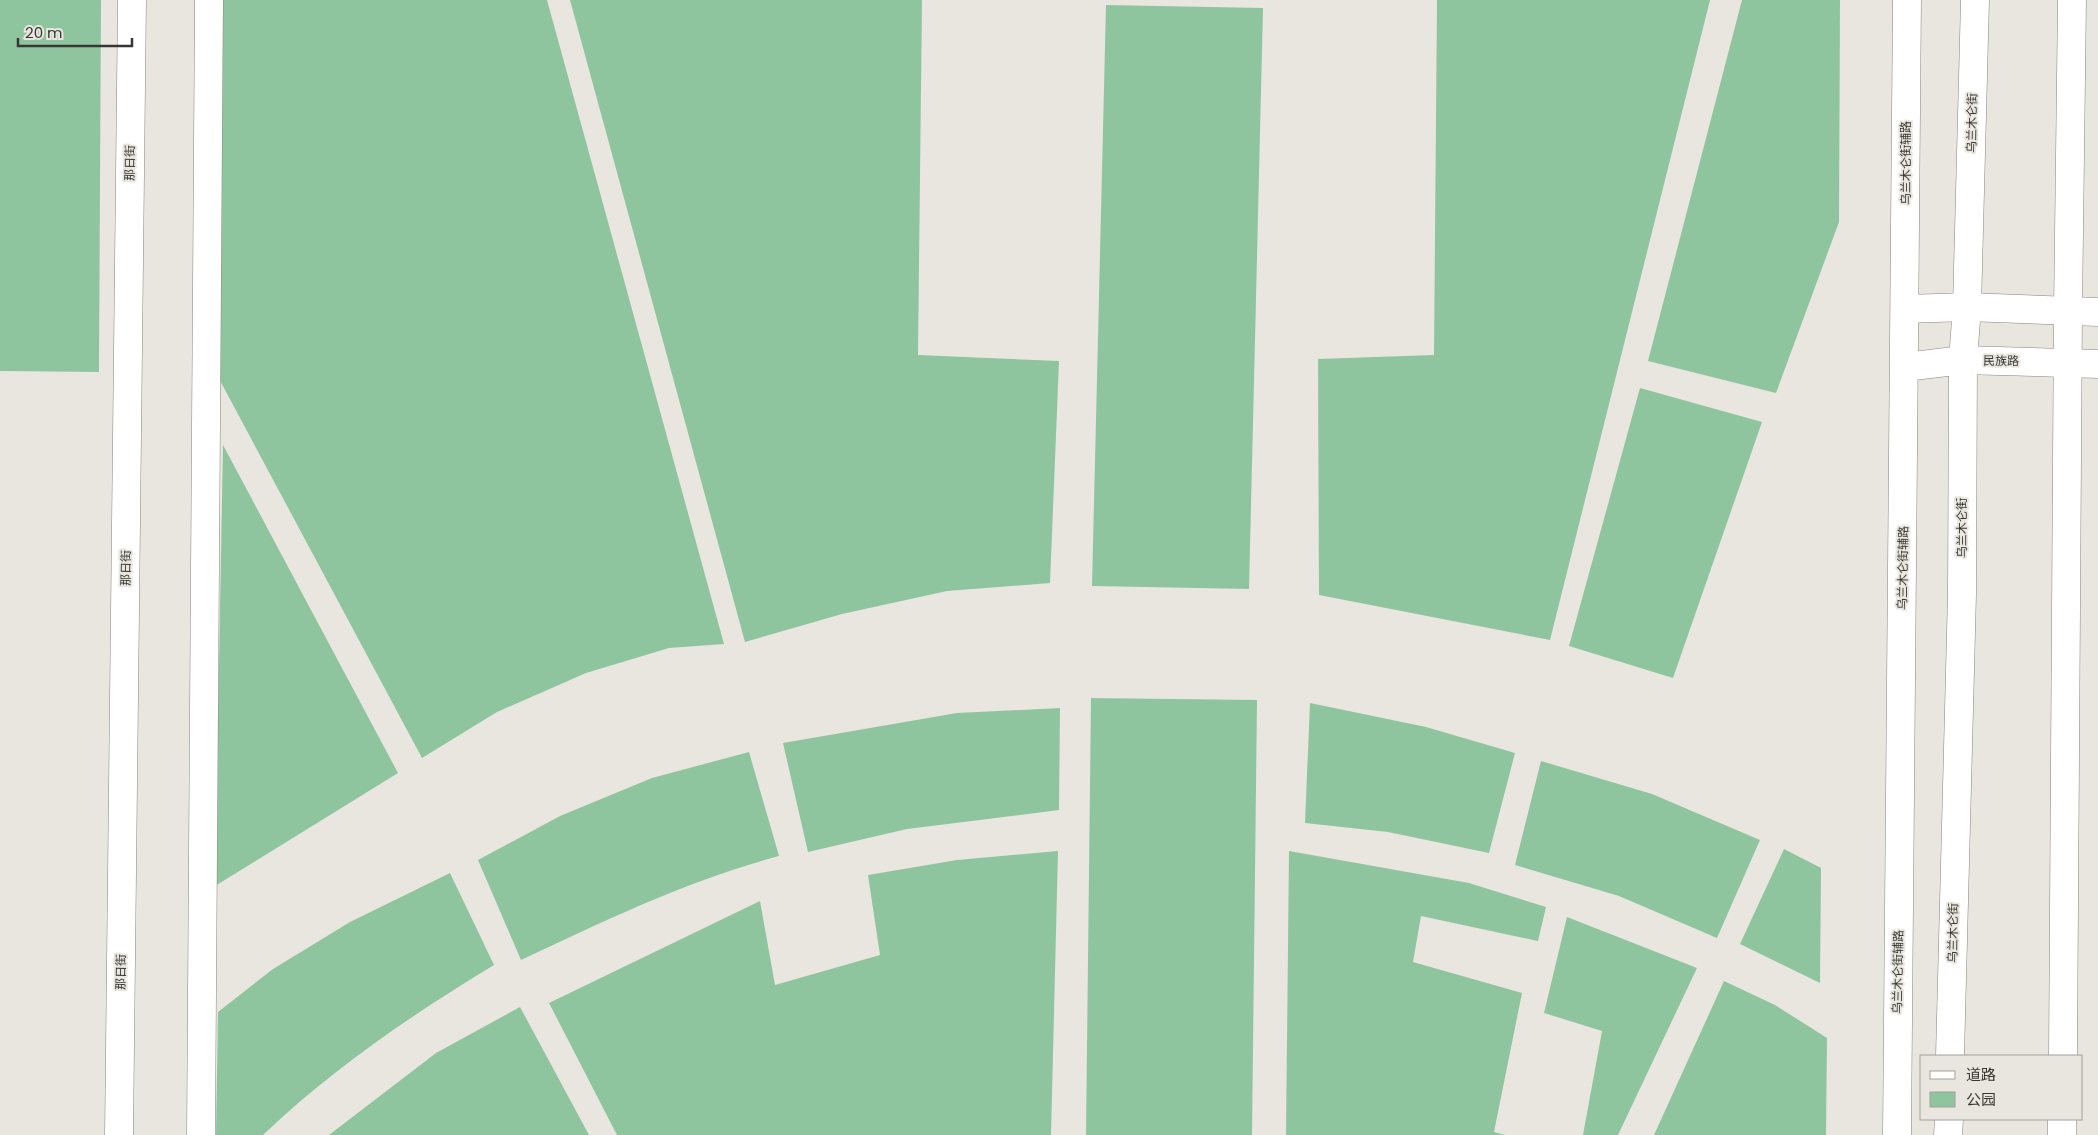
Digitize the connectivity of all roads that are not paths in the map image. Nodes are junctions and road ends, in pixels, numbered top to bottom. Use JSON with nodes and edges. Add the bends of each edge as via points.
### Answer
{"nodes":[{"id":1,"x":132,"y":0,"type":"edge"},
{"id":2,"x":209,"y":0,"type":"edge"},
{"id":3,"x":1907,"y":0,"type":"edge"},
{"id":4,"x":1975,"y":0,"type":"edge"},
{"id":5,"x":2072,"y":0,"type":"edge"},
{"id":6,"x":1967,"y":307,"type":"junction"},
{"id":7,"x":1906,"y":309,"type":"junction"},
{"id":8,"x":2068,"y":311,"type":"junction"},
{"id":9,"x":2098,"y":312,"type":"edge"},
{"id":10,"x":1963,"y":360,"type":"junction"},
{"id":11,"x":2068,"y":363,"type":"junction"},
{"id":12,"x":2098,"y":364,"type":"edge"},
{"id":13,"x":1905,"y":367,"type":"junction"},
{"id":14,"x":1950,"y":1055,"type":"edge"},
{"id":15,"x":2062,"y":1055,"type":"edge"},
{"id":16,"x":1949,"y":1120,"type":"edge"},
{"id":17,"x":2062,"y":1120,"type":"edge"},
{"id":18,"x":119,"y":1135,"type":"edge"},
{"id":19,"x":201,"y":1135,"type":"edge"},
{"id":20,"x":1897,"y":1135,"type":"edge"},
{"id":21,"x":1948,"y":1135,"type":"edge"},
{"id":22,"x":2062,"y":1135,"type":"edge"}],
"edges":[{"from":1,"to":18,"type":"street","name":"那日街"},
{"from":2,"to":19,"type":"street"},
{"from":3,"to":7,"type":"street","name":"乌兰木仑街辅路"},
{"from":4,"to":6,"type":"street","name":"乌兰木仑街"},
{"from":5,"to":8,"type":"street"},
{"from":6,"to":7,"type":"street"},
{"from":6,"to":8,"type":"street"},
{"from":6,"to":10,"type":"street","name":"乌兰木仑街"},
{"from":7,"to":13,"type":"street","name":"乌兰木仑街辅路"},
{"from":8,"to":9,"type":"street"},
{"from":8,"to":11,"type":"street"},
{"from":10,"to":11,"type":"street","name":"民族路"},
{"from":10,"to":13,"type":"street","name":"民族路"},
{"from":10,"to":14,"type":"street","name":"乌兰木仑街","via":[[1962,594]]},
{"from":11,"to":12,"type":"street","name":"民族路"},
{"from":11,"to":15,"type":"street"},
{"from":13,"to":20,"type":"street","name":"乌兰木仑街辅路"},
{"from":16,"to":21,"type":"street"},
{"from":17,"to":22,"type":"street"}]}
